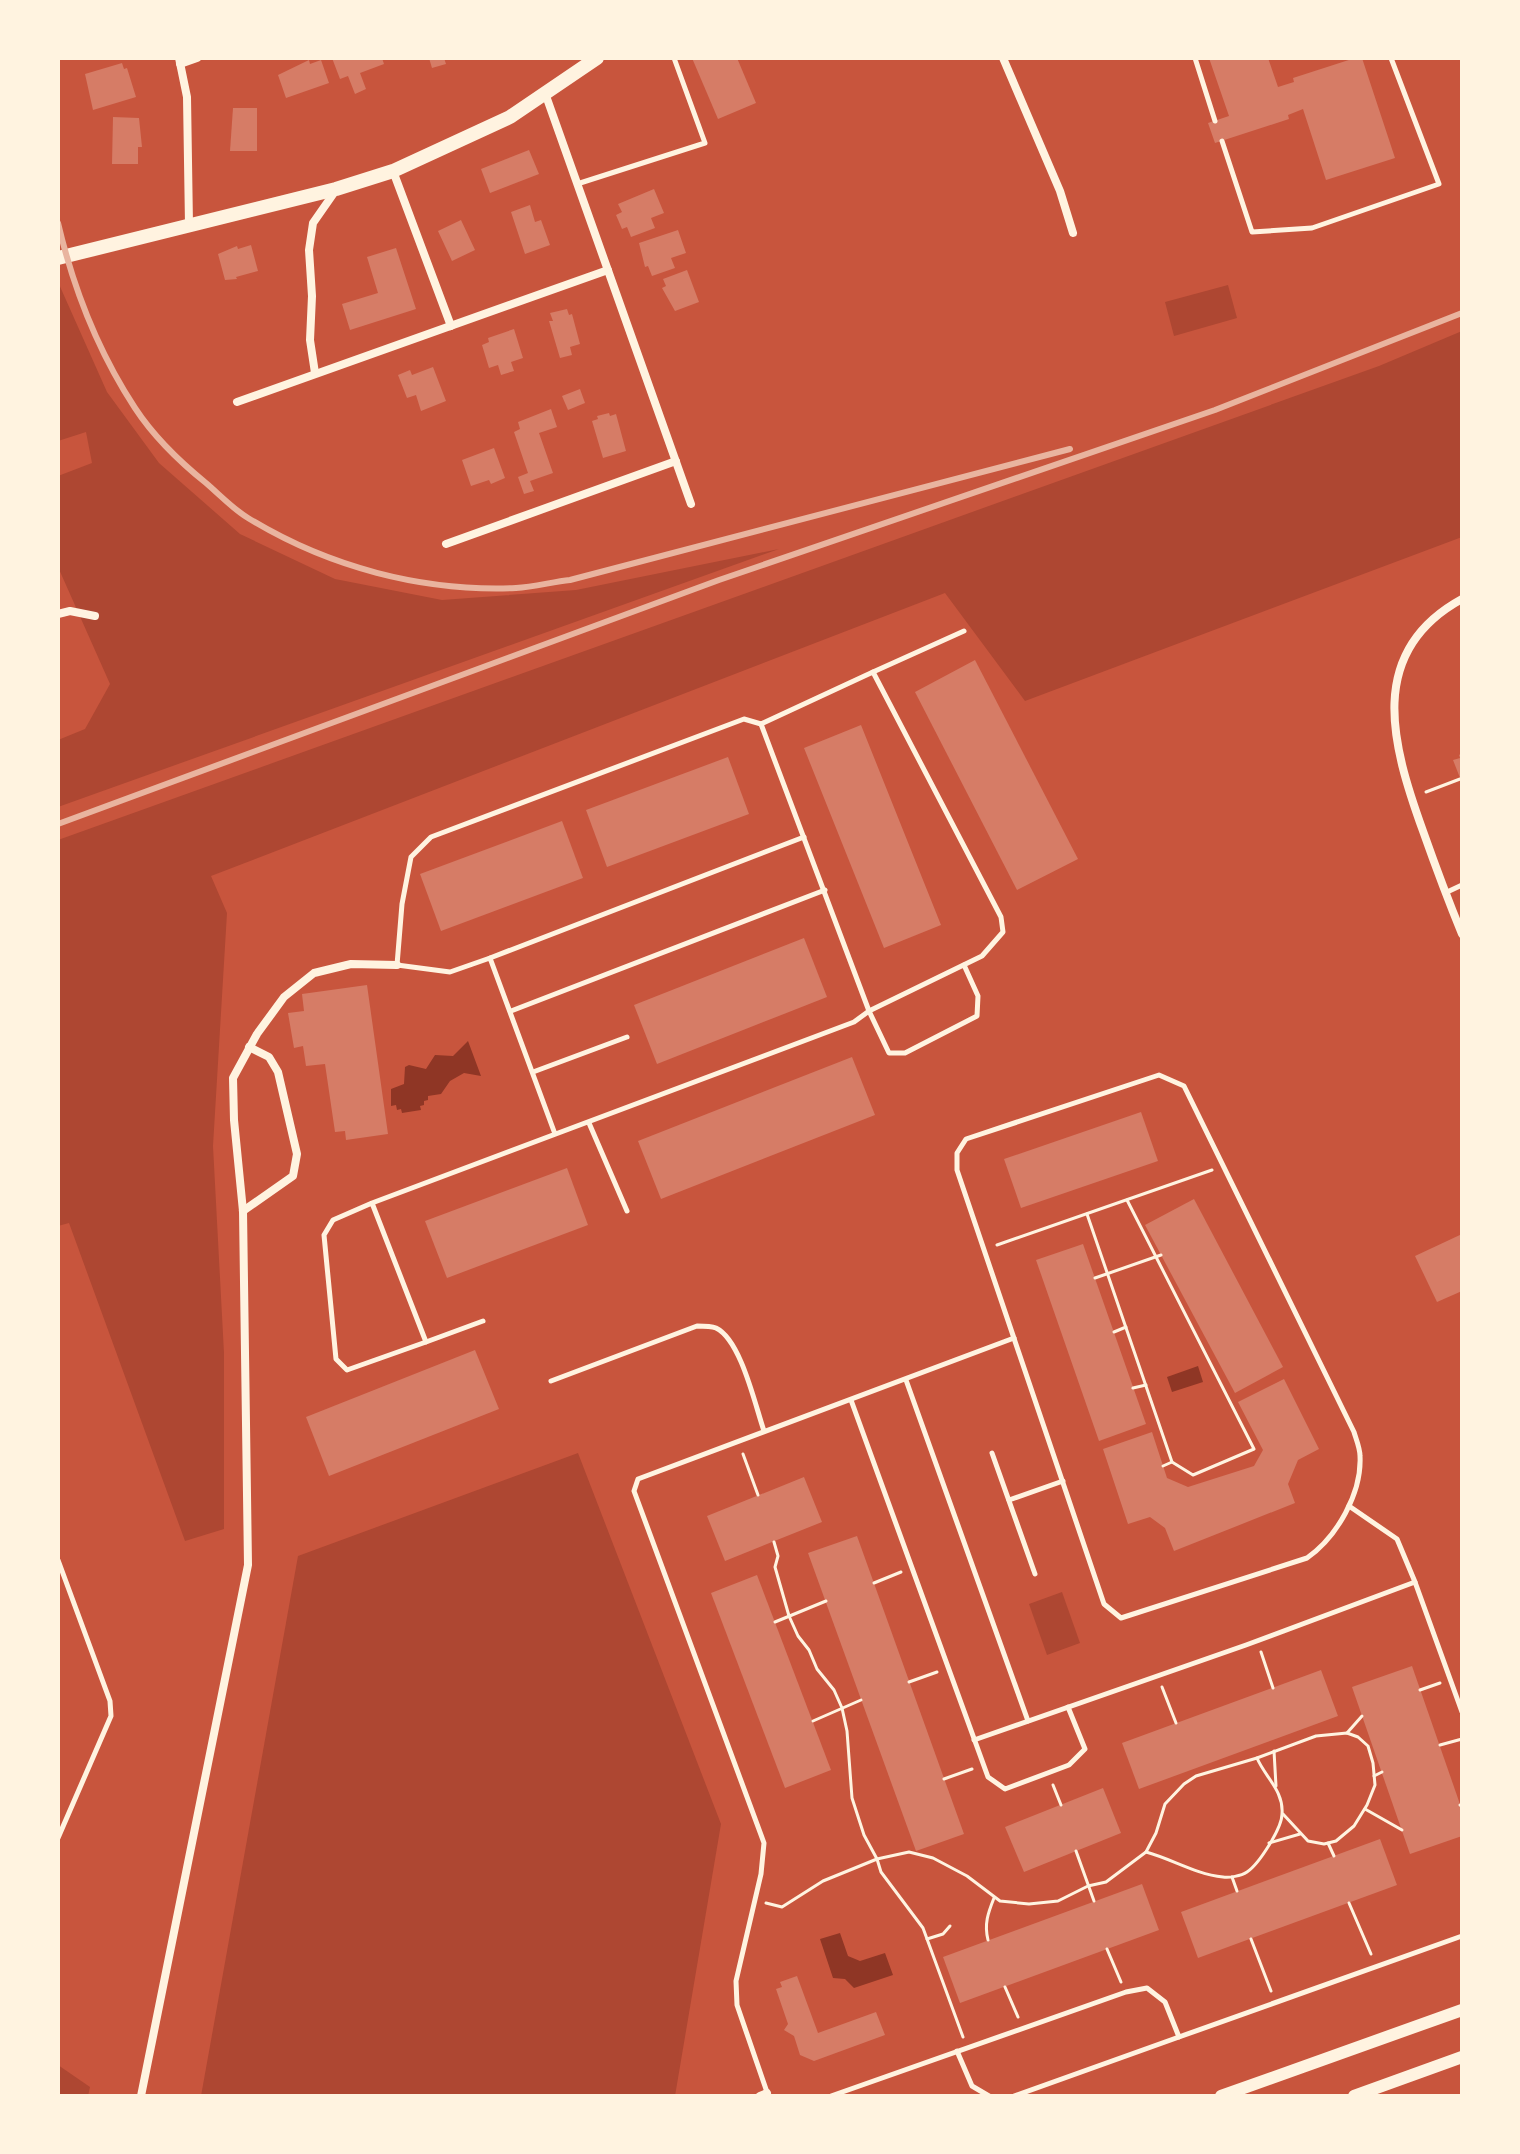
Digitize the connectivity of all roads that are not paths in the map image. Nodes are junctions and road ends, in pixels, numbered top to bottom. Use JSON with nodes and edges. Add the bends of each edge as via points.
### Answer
{"nodes":[{"id":1,"x":197,"y":58,"type":"edge"},
{"id":2,"x":597,"y":58,"type":"edge"},
{"id":3,"x":674,"y":58,"type":"edge"},
{"id":4,"x":1003,"y":58,"type":"edge"},
{"id":5,"x":1195,"y":58,"type":"edge"},
{"id":6,"x":1391,"y":58,"type":"edge"},
{"id":7,"x":180,"y":61,"type":"edge"},
{"id":8,"x":545,"y":93,"type":"junction"},
{"id":9,"x":1215,"y":121,"type":"dead end"},
{"id":10,"x":1222,"y":141,"type":"dead end"},
{"id":11,"x":393,"y":171,"type":"junction"},
{"id":12,"x":577,"y":184,"type":"junction"},
{"id":13,"x":336,"y":189,"type":"junction"},
{"id":14,"x":189,"y":225,"type":"junction"},
{"id":15,"x":1073,"y":233,"type":"dead end"},
{"id":16,"x":58,"y":258,"type":"edge"},
{"id":17,"x":608,"y":270,"type":"junction"},
{"id":18,"x":451,"y":326,"type":"junction"},
{"id":19,"x":315,"y":373,"type":"junction"},
{"id":20,"x":237,"y":402,"type":"dead end"},
{"id":21,"x":676,"y":461,"type":"junction"},
{"id":22,"x":691,"y":504,"type":"dead end"},
{"id":23,"x":446,"y":544,"type":"dead end"},
{"id":24,"x":1462,"y":599,"type":"edge"},
{"id":25,"x":58,"y":614,"type":"edge"},
{"id":26,"x":95,"y":616,"type":"dead end"},
{"id":27,"x":964,"y":631,"type":"dead end"},
{"id":28,"x":873,"y":672,"type":"junction"},
{"id":29,"x":761,"y":724,"type":"junction"},
{"id":30,"x":804,"y":837,"type":"junction"},
{"id":31,"x":1462,"y":885,"type":"edge"},
{"id":32,"x":825,"y":890,"type":"junction"},
{"id":33,"x":1445,"y":893,"type":"junction"},
{"id":34,"x":1462,"y":934,"type":"edge"},
{"id":35,"x":490,"y":958,"type":"junction"},
{"id":36,"x":397,"y":965,"type":"junction"},
{"id":37,"x":964,"y":965,"type":"junction"},
{"id":38,"x":511,"y":1011,"type":"junction"},
{"id":39,"x":869,"y":1011,"type":"junction"},
{"id":40,"x":627,"y":1037,"type":"dead end"},
{"id":41,"x":249,"y":1047,"type":"junction"},
{"id":42,"x":533,"y":1072,"type":"junction"},
{"id":43,"x":589,"y":1123,"type":"junction"},
{"id":44,"x":555,"y":1134,"type":"junction"},
{"id":45,"x":372,"y":1203,"type":"junction"},
{"id":46,"x":243,"y":1211,"type":"junction"},
{"id":47,"x":627,"y":1211,"type":"dead end"},
{"id":48,"x":483,"y":1321,"type":"dead end"},
{"id":49,"x":1014,"y":1338,"type":"junction"},
{"id":50,"x":426,"y":1342,"type":"junction"},
{"id":51,"x":906,"y":1380,"type":"junction"},
{"id":52,"x":551,"y":1381,"type":"dead end"},
{"id":53,"x":851,"y":1400,"type":"junction"},
{"id":54,"x":764,"y":1431,"type":"junction"},
{"id":55,"x":992,"y":1453,"type":"dead end"},
{"id":56,"x":1063,"y":1481,"type":"junction"},
{"id":57,"x":1009,"y":1500,"type":"junction"},
{"id":58,"x":1349,"y":1506,"type":"junction"},
{"id":59,"x":58,"y":1560,"type":"edge"},
{"id":60,"x":1035,"y":1574,"type":"dead end"},
{"id":61,"x":1415,"y":1582,"type":"junction"},
{"id":62,"x":1068,"y":1707,"type":"junction"},
{"id":63,"x":1462,"y":1712,"type":"edge"},
{"id":64,"x":1028,"y":1721,"type":"junction"},
{"id":65,"x":974,"y":1740,"type":"junction"},
{"id":66,"x":58,"y":1838,"type":"edge"},
{"id":67,"x":1462,"y":1936,"type":"edge"},
{"id":68,"x":1462,"y":2010,"type":"edge"},
{"id":69,"x":1179,"y":2037,"type":"junction"},
{"id":70,"x":957,"y":2051,"type":"junction"},
{"id":71,"x":1462,"y":2057,"type":"edge"},
{"id":72,"x":765,"y":2095,"type":"edge"},
{"id":73,"x":141,"y":2096,"type":"edge"},
{"id":74,"x":831,"y":2096,"type":"edge"},
{"id":75,"x":989,"y":2096,"type":"edge"},
{"id":76,"x":1014,"y":2096,"type":"edge"},
{"id":77,"x":1221,"y":2096,"type":"edge"},
{"id":78,"x":1354,"y":2096,"type":"edge"}],
"edges":[{"from":1,"to":7,"type":"street"},
{"from":2,"to":8,"type":"main road"},
{"from":3,"to":12,"type":"lane","via":[[705,143]]},
{"from":4,"to":15,"type":"street"},
{"from":5,"to":9,"type":"lane"},
{"from":6,"to":10,"type":"lane","via":[[1439,184],[1312,228],[1252,232]]},
{"from":7,"to":14,"type":"street","via":[[188,121]]},
{"from":8,"to":11,"type":"main road","via":[[510,117]]},
{"from":8,"to":12,"type":"street"},
{"from":11,"to":13,"type":"main road"},
{"from":11,"to":18,"type":"street"},
{"from":12,"to":17,"type":"street"},
{"from":13,"to":14,"type":"main road"},
{"from":13,"to":19,"type":"street","via":[[313,223],[309,250]]},
{"from":14,"to":16,"type":"main road"},
{"from":17,"to":18,"type":"street"},
{"from":17,"to":21,"type":"street"},
{"from":18,"to":19,"type":"street"},
{"from":19,"to":20,"type":"street"},
{"from":21,"to":22,"type":"street"},
{"from":21,"to":23,"type":"street"},
{"from":24,"to":33,"type":"street","via":[[1435,615],[1406,651],[1397,674],[1394,721],[1401,767]]},
{"from":25,"to":26,"type":"street"},
{"from":27,"to":28,"type":"lane"},
{"from":28,"to":29,"type":"lane"},
{"from":28,"to":37,"type":"lane","via":[[1001,917],[1003,932],[982,956]]},
{"from":29,"to":30,"type":"lane"},
{"from":29,"to":36,"type":"lane","via":[[744,719],[431,837],[411,857]]},
{"from":30,"to":32,"type":"lane"},
{"from":30,"to":35,"type":"lane"},
{"from":31,"to":33,"type":"lane"},
{"from":32,"to":38,"type":"lane"},
{"from":32,"to":39,"type":"lane"},
{"from":33,"to":34,"type":"street"},
{"from":35,"to":36,"type":"lane","via":[[450,972]]},
{"from":35,"to":38,"type":"lane"},
{"from":36,"to":41,"type":"street","via":[[351,964],[314,973],[284,997]]},
{"from":37,"to":39,"type":"lane"},
{"from":37,"to":39,"type":"lane","via":[[978,996],[977,1016],[905,1053],[889,1053]]},
{"from":38,"to":42,"type":"lane"},
{"from":39,"to":43,"type":"lane","via":[[854,1022]]},
{"from":40,"to":42,"type":"lane"},
{"from":41,"to":46,"type":"street","via":[[233,1078]]},
{"from":41,"to":46,"type":"street","via":[[269,1057],[278,1072],[297,1154],[293,1176]]},
{"from":42,"to":44,"type":"lane"},
{"from":43,"to":44,"type":"lane"},
{"from":43,"to":47,"type":"lane"},
{"from":44,"to":45,"type":"lane"},
{"from":45,"to":50,"type":"lane"},
{"from":45,"to":50,"type":"lane","via":[[333,1220],[324,1235],[336,1359],[347,1370]]},
{"from":46,"to":73,"type":"street","via":[[248,1565]]},
{"from":48,"to":50,"type":"lane"},
{"from":49,"to":51,"type":"lane"},
{"from":49,"to":56,"type":"lane"},
{"from":49,"to":58,"type":"lane","via":[[957,1170],[957,1153],[966,1139],[1159,1075],[1184,1086],[1354,1432],[1361,1454]]},
{"from":51,"to":53,"type":"lane"},
{"from":51,"to":64,"type":"lane"},
{"from":52,"to":54,"type":"lane","via":[[697,1326],[714,1327],[736,1350]]},
{"from":53,"to":54,"type":"lane"},
{"from":53,"to":65,"type":"lane"},
{"from":54,"to":72,"type":"lane","via":[[638,1479],[634,1491],[764,1843],[736,1981],[737,2005]]},
{"from":55,"to":57,"type":"lane"},
{"from":56,"to":57,"type":"lane"},
{"from":56,"to":58,"type":"lane","via":[[1104,1604],[1121,1618],[1307,1558],[1322,1547]]},
{"from":57,"to":60,"type":"lane"},
{"from":58,"to":61,"type":"lane","via":[[1397,1539]]},
{"from":59,"to":66,"type":"lane","via":[[111,1716]]},
{"from":61,"to":62,"type":"lane"},
{"from":61,"to":63,"type":"lane"},
{"from":62,"to":64,"type":"lane"},
{"from":62,"to":65,"type":"lane","via":[[1085,1749],[1069,1765],[1048,1774],[1005,1789],[988,1777]]},
{"from":64,"to":65,"type":"lane"},
{"from":67,"to":69,"type":"lane"},
{"from":68,"to":77,"type":"street"},
{"from":69,"to":70,"type":"lane","via":[[1165,2002],[1147,1988]]},
{"from":69,"to":76,"type":"lane"},
{"from":70,"to":74,"type":"lane"},
{"from":70,"to":75,"type":"lane","via":[[972,2086]]},
{"from":71,"to":78,"type":"street"}]}
